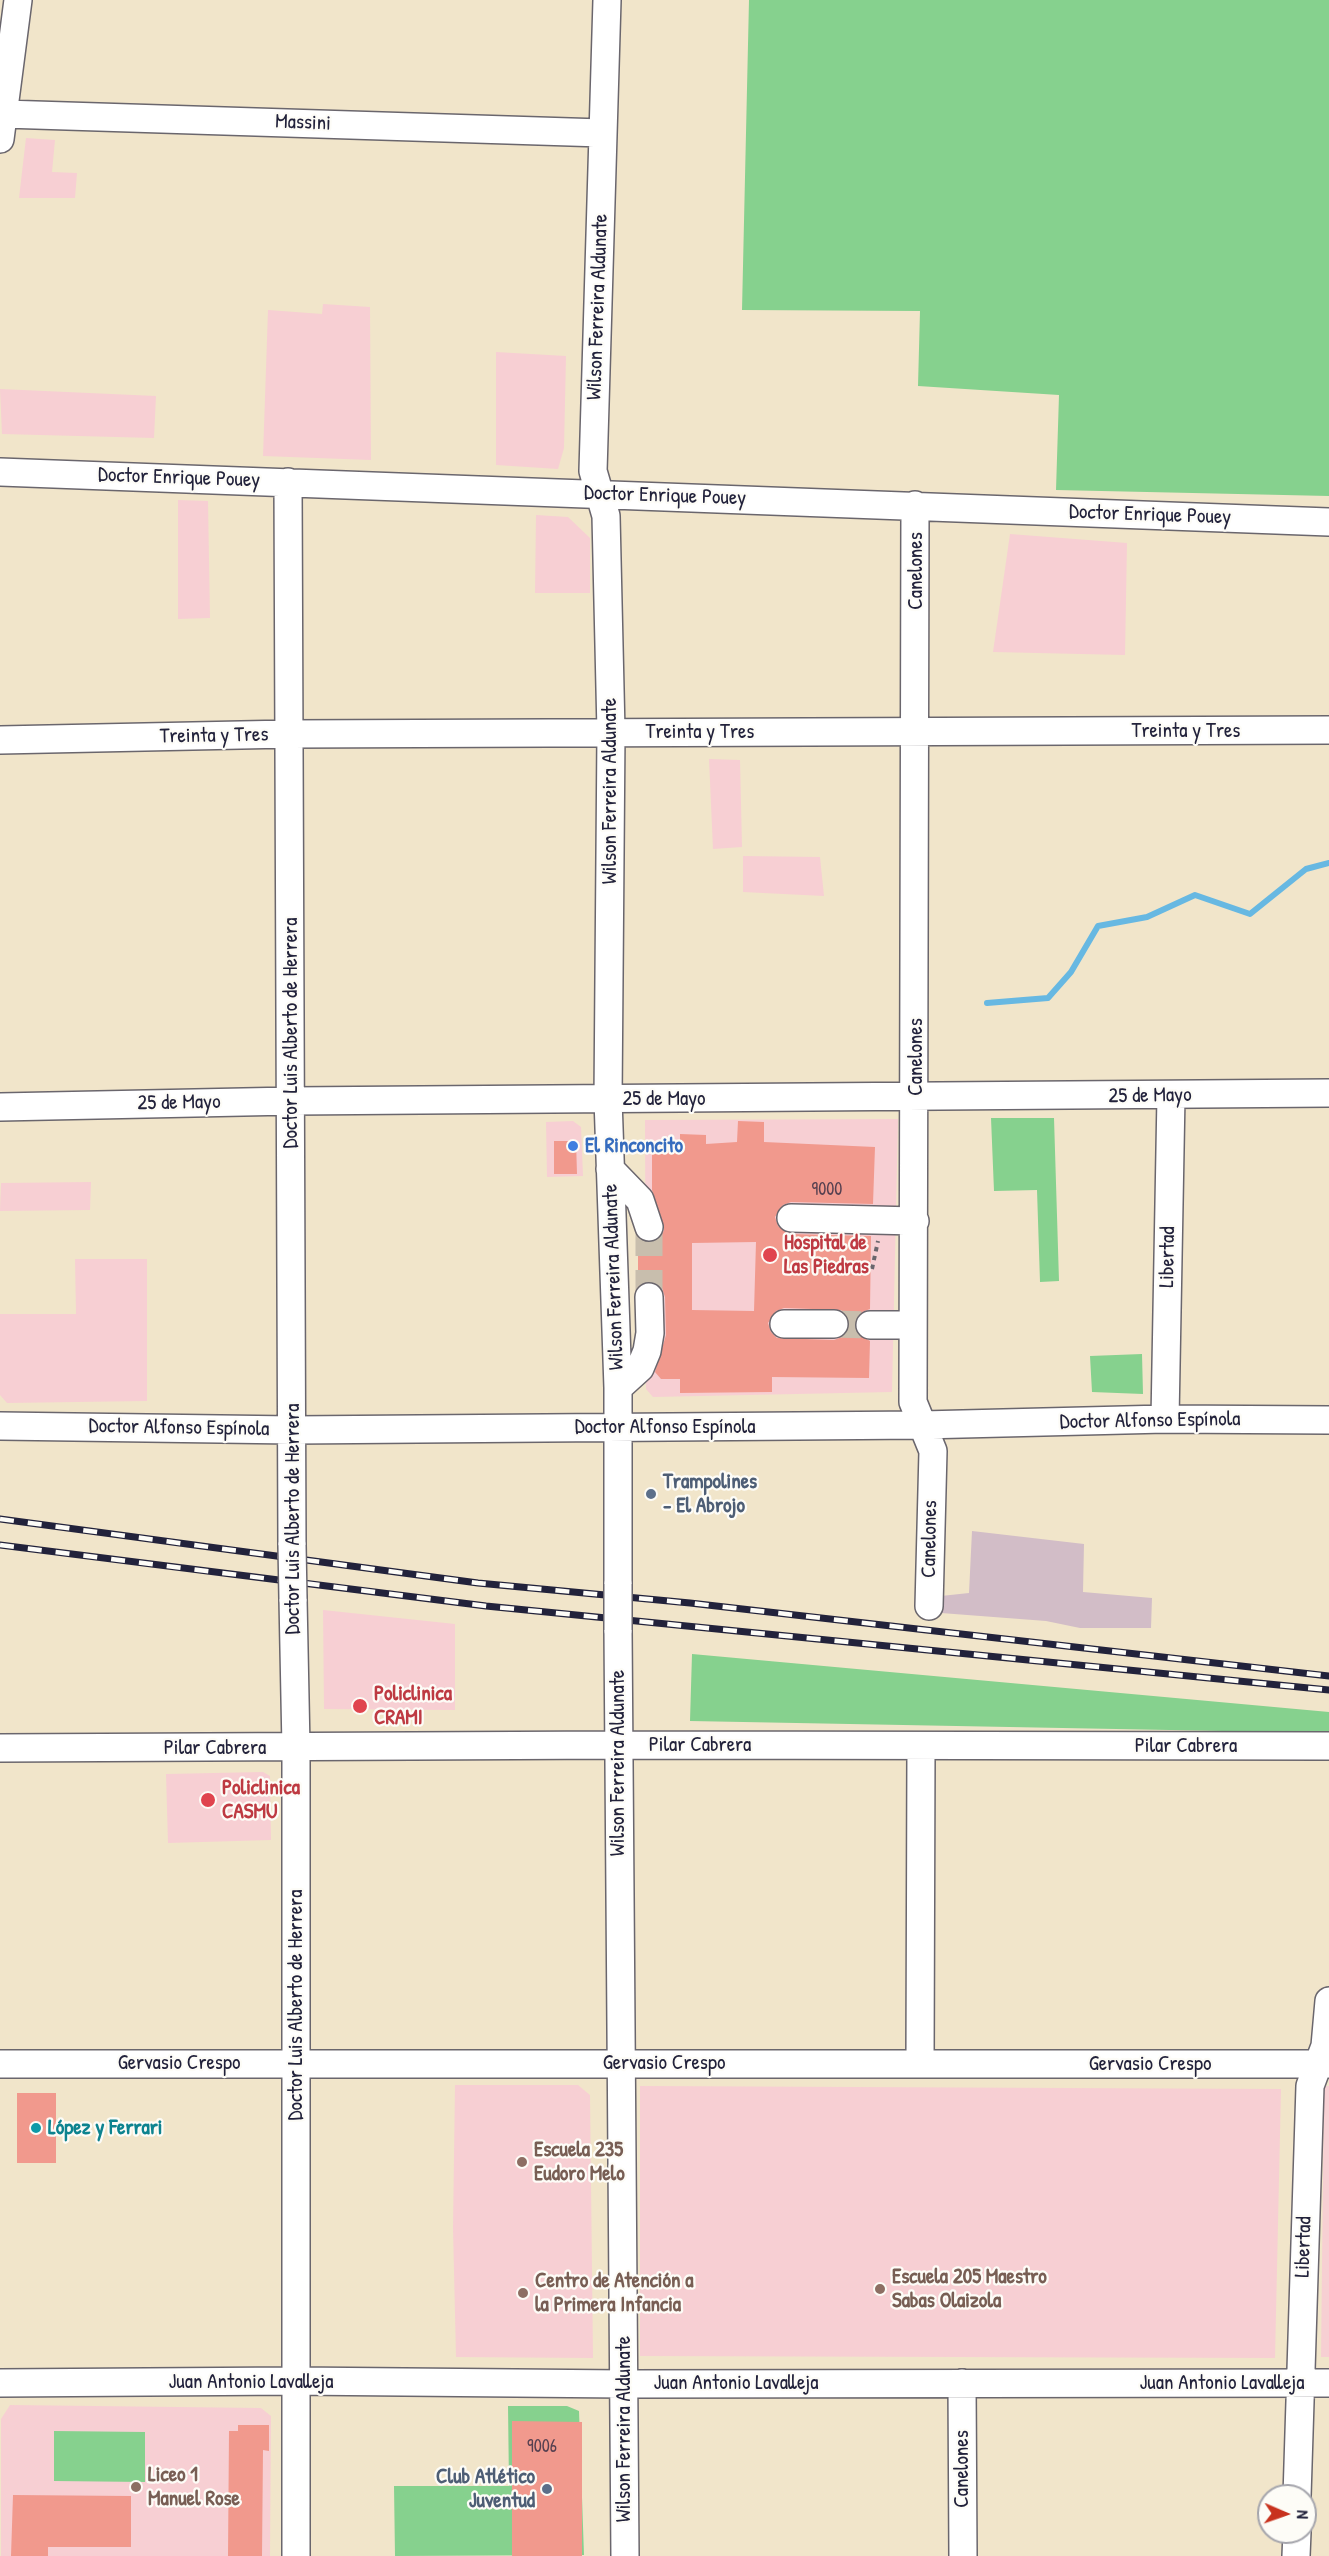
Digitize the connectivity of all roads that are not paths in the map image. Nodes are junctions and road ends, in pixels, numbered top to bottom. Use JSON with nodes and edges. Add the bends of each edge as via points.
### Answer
{"nodes":[{"id":1,"x":18,"y":0,"type":"edge"},
{"id":2,"x":607,"y":0,"type":"edge"},
{"id":3,"x":2,"y":126,"type":"edge"},
{"id":4,"x":602,"y":133,"type":"junction"},
{"id":5,"x":0,"y":472,"type":"edge"},
{"id":6,"x":288,"y":482,"type":"junction"},
{"id":7,"x":600,"y":493,"type":"junction"},
{"id":8,"x":915,"y":505,"type":"junction"},
{"id":9,"x":1329,"y":522,"type":"edge"},
{"id":10,"x":1329,"y":730,"type":"edge"},
{"id":11,"x":611,"y":732,"type":"junction"},
{"id":12,"x":916,"y":732,"type":"junction"},
{"id":13,"x":289,"y":734,"type":"junction"},
{"id":14,"x":0,"y":740,"type":"edge"},
{"id":15,"x":1329,"y":1093,"type":"edge"},
{"id":16,"x":1171,"y":1096,"type":"junction"},
{"id":17,"x":916,"y":1098,"type":"junction"},
{"id":18,"x":608,"y":1099,"type":"junction"},
{"id":19,"x":292,"y":1101,"type":"junction"},
{"id":20,"x":0,"y":1107,"type":"edge"},
{"id":21,"x":610,"y":1169,"type":"junction"},
{"id":22,"x":791,"y":1218,"type":"dead end"},
{"id":23,"x":915,"y":1221,"type":"junction"},
{"id":24,"x":649,"y":1227,"type":"tunnel mouth"},
{"id":25,"x":649,"y":1297,"type":"tunnel mouth"},
{"id":26,"x":784,"y":1324,"type":"dead end"},
{"id":27,"x":834,"y":1324,"type":"tunnel mouth"},
{"id":28,"x":870,"y":1325,"type":"tunnel mouth"},
{"id":29,"x":913,"y":1325,"type":"junction"},
{"id":30,"x":618,"y":1388,"type":"junction"},
{"id":31,"x":1165,"y":1419,"type":"junction"},
{"id":32,"x":1329,"y":1420,"type":"edge"},
{"id":33,"x":922,"y":1425,"type":"junction"},
{"id":34,"x":0,"y":1426,"type":"edge"},
{"id":35,"x":617,"y":1427,"type":"junction"},
{"id":36,"x":293,"y":1430,"type":"junction"},
{"id":37,"x":929,"y":1606,"type":"dead end"},
{"id":38,"x":618,"y":1745,"type":"junction"},
{"id":39,"x":921,"y":1746,"type":"junction"},
{"id":40,"x":1329,"y":1746,"type":"edge"},
{"id":41,"x":0,"y":1748,"type":"edge"},
{"id":42,"x":296,"y":1748,"type":"junction"},
{"id":43,"x":1329,"y":2001,"type":"edge"},
{"id":44,"x":296,"y":2062,"type":"junction"},
{"id":45,"x":621,"y":2062,"type":"junction"},
{"id":46,"x":0,"y":2064,"type":"edge"},
{"id":47,"x":920,"y":2064,"type":"junction"},
{"id":48,"x":1324,"y":2064,"type":"edge"},
{"id":49,"x":294,"y":2381,"type":"junction"},
{"id":50,"x":962,"y":2383,"type":"junction"},
{"id":51,"x":1299,"y":2383,"type":"junction"},
{"id":52,"x":1329,"y":2383,"type":"edge"},
{"id":53,"x":0,"y":2384,"type":"edge"},
{"id":54,"x":625,"y":2384,"type":"junction"},
{"id":55,"x":1297,"y":2484,"type":"edge"},
{"id":56,"x":296,"y":2556,"type":"edge"},
{"id":57,"x":625,"y":2556,"type":"edge"},
{"id":58,"x":963,"y":2556,"type":"edge"}],
"edges":[{"from":1,"to":3,"type":"street"},
{"from":2,"to":4,"type":"street","name":"Wilson Ferreira Aldunate"},
{"from":3,"to":4,"type":"street","name":"Massini"},
{"from":4,"to":7,"type":"street","name":"Wilson Ferreira Aldunate","via":[[593,471]]},
{"from":5,"to":6,"type":"street","name":"Doctor Enrique Pouey"},
{"from":6,"to":7,"type":"street","name":"Doctor Enrique Pouey"},
{"from":6,"to":13,"type":"street","name":"Doctor Luis Alberto de Herrera"},
{"from":7,"to":8,"type":"street","name":"Doctor Enrique Pouey"},
{"from":7,"to":11,"type":"street","name":"Wilson Ferreira Aldunate","via":[[606,516]]},
{"from":8,"to":9,"type":"street","name":"Doctor Enrique Pouey"},
{"from":8,"to":12,"type":"street","name":"Canelones"},
{"from":10,"to":12,"type":"street","name":"Treinta y Tres"},
{"from":11,"to":12,"type":"street","name":"Treinta y Tres"},
{"from":11,"to":13,"type":"street","name":"Treinta y Tres"},
{"from":11,"to":18,"type":"street","name":"Wilson Ferreira Aldunate"},
{"from":12,"to":17,"type":"street","name":"Canelones"},
{"from":13,"to":14,"type":"street","name":"Treinta y Tres"},
{"from":13,"to":19,"type":"street","name":"Doctor Luis Alberto de Herrera"},
{"from":15,"to":16,"type":"street","name":"25 de Mayo"},
{"from":16,"to":17,"type":"street","name":"25 de Mayo"},
{"from":16,"to":31,"type":"street","name":"Libertad"},
{"from":17,"to":18,"type":"street","name":"25 de Mayo"},
{"from":17,"to":23,"type":"street","name":"Canelones"},
{"from":18,"to":19,"type":"street","name":"25 de Mayo"},
{"from":18,"to":21,"type":"street","name":"Wilson Ferreira Aldunate"},
{"from":19,"to":20,"type":"street","name":"25 de Mayo"},
{"from":19,"to":36,"type":"street","name":"Doctor Luis Alberto de Herrera"},
{"from":21,"to":24,"type":"street","via":[[640,1200]]},
{"from":21,"to":30,"type":"street","name":"Wilson Ferreira Aldunate"},
{"from":22,"to":23,"type":"street"},
{"from":23,"to":29,"type":"street","name":"Canelones"},
{"from":25,"to":30,"type":"street","via":[[647,1351],[640,1368]]},
{"from":26,"to":27,"type":"street"},
{"from":28,"to":29,"type":"street"},
{"from":29,"to":33,"type":"street","name":"Canelones","via":[[913,1402]]},
{"from":30,"to":35,"type":"street","name":"Wilson Ferreira Aldunate"},
{"from":31,"to":32,"type":"street","name":"Doctor Alfonso Espínola"},
{"from":31,"to":33,"type":"street","name":"Doctor Alfonso Espínola"},
{"from":33,"to":35,"type":"street","name":"Doctor Alfonso Espínola"},
{"from":33,"to":37,"type":"street","name":"Canelones","via":[[933,1451]]},
{"from":34,"to":36,"type":"street","name":"Doctor Alfonso Espínola"},
{"from":35,"to":36,"type":"street","name":"Doctor Alfonso Espínola"},
{"from":35,"to":38,"type":"street","name":"Wilson Ferreira Aldunate","bridge":true},
{"from":36,"to":42,"type":"street","name":"Doctor Luis Alberto de Herrera","bridge":true},
{"from":38,"to":39,"type":"street","name":"Pilar Cabrera"},
{"from":38,"to":42,"type":"street","name":"Pilar Cabrera"},
{"from":38,"to":45,"type":"street","name":"Wilson Ferreira Aldunate"},
{"from":39,"to":40,"type":"street","name":"Pilar Cabrera"},
{"from":39,"to":47,"type":"street"},
{"from":41,"to":42,"type":"street","name":"Pilar Cabrera"},
{"from":42,"to":44,"type":"street","name":"Doctor Luis Alberto de Herrera"},
{"from":43,"to":48,"type":"street","name":"Libertad"},
{"from":44,"to":45,"type":"street","name":"Gervasio Crespo"},
{"from":44,"to":46,"type":"street","name":"Gervasio Crespo"},
{"from":44,"to":49,"type":"street","name":"Doctor Luis Alberto de Herrera"},
{"from":45,"to":47,"type":"street","name":"Gervasio Crespo"},
{"from":45,"to":54,"type":"street","name":"Wilson Ferreira Aldunate"},
{"from":47,"to":48,"type":"street","name":"Gervasio Crespo"},
{"from":48,"to":51,"type":"street","name":"Libertad","via":[[1310,2086]]},
{"from":49,"to":53,"type":"street","name":"Juan Antonio Lavalleja"},
{"from":49,"to":54,"type":"street","name":"Juan Antonio Lavalleja"},
{"from":49,"to":56,"type":"street","name":"Doctor Luis Alberto de Herrera"},
{"from":50,"to":51,"type":"street","name":"Juan Antonio Lavalleja"},
{"from":50,"to":54,"type":"street","name":"Juan Antonio Lavalleja"},
{"from":50,"to":58,"type":"street","name":"Canelones"},
{"from":51,"to":52,"type":"street","name":"Juan Antonio Lavalleja"},
{"from":51,"to":55,"type":"street","name":"Libertad"},
{"from":54,"to":57,"type":"street","name":"Wilson Ferreira Aldunate"}]}
